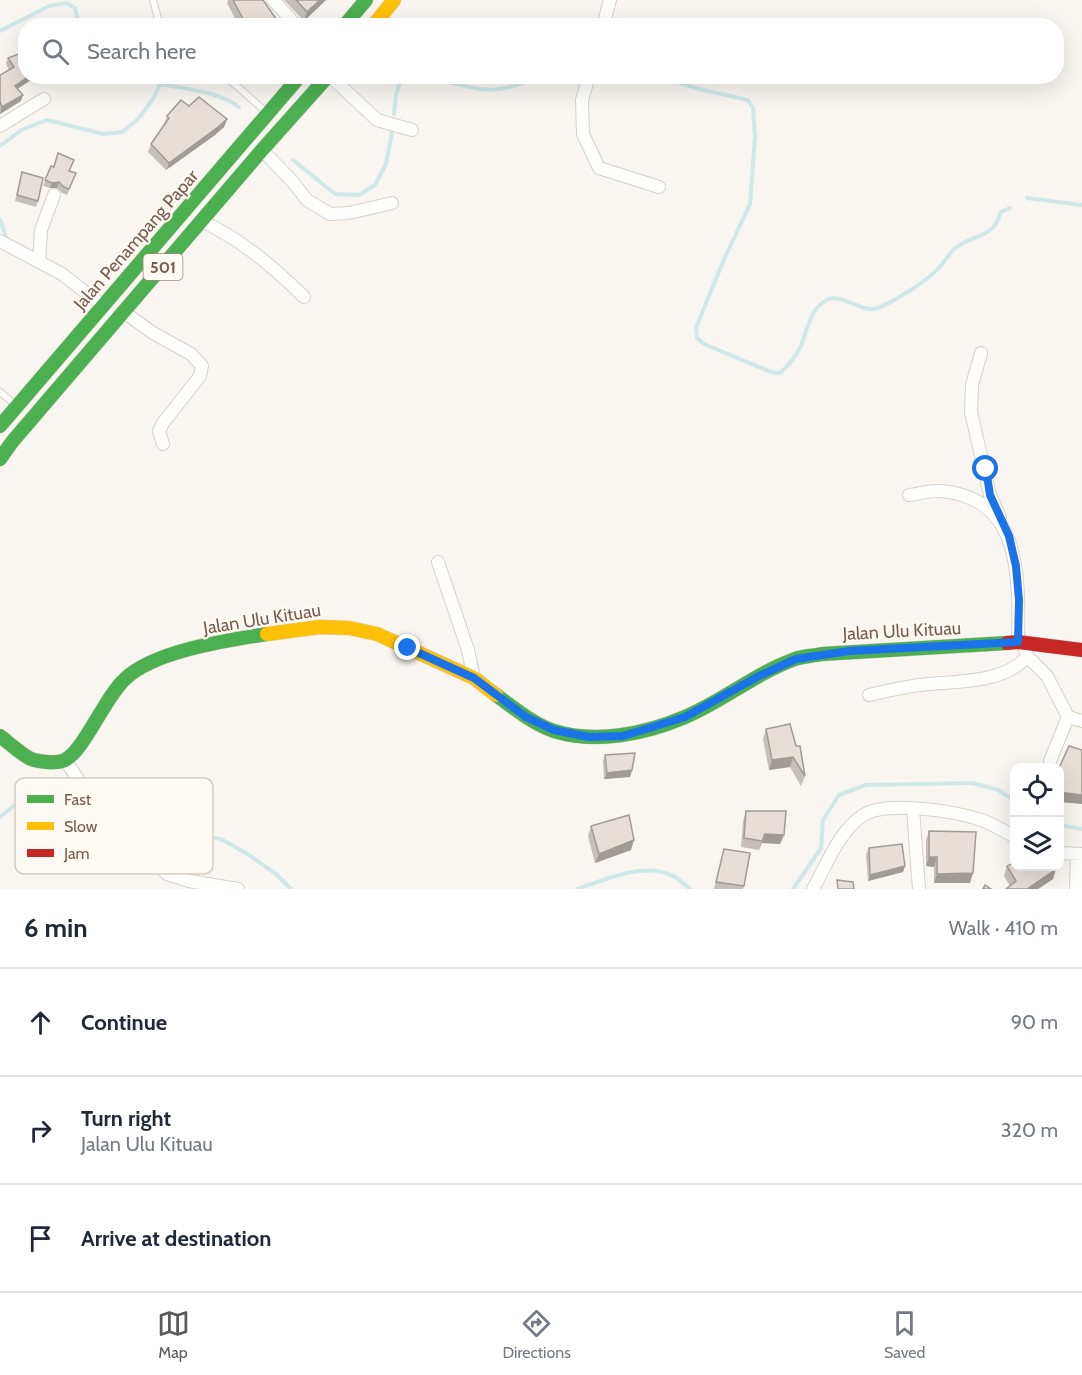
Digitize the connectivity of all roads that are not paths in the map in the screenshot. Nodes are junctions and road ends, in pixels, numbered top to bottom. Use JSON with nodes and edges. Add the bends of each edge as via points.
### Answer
{"nodes":[{"id":1,"x":153,"y":0,"type":"edge"},
{"id":2,"x":273,"y":0,"type":"edge"},
{"id":3,"x":366,"y":0,"type":"edge"},
{"id":4,"x":394,"y":0,"type":"edge"},
{"id":5,"x":610,"y":0,"type":"edge"},
{"id":6,"x":158,"y":18,"type":"edge"},
{"id":7,"x":290,"y":18,"type":"edge"},
{"id":8,"x":351,"y":18,"type":"edge"},
{"id":9,"x":379,"y":18,"type":"edge"},
{"id":10,"x":605,"y":18,"type":"edge"},
{"id":11,"x":234,"y":84,"type":"edge"},
{"id":12,"x":293,"y":84,"type":"edge"},
{"id":13,"x":322,"y":84,"type":"edge"},
{"id":14,"x":338,"y":84,"type":"edge"},
{"id":15,"x":587,"y":84,"type":"edge"},
{"id":16,"x":315,"y":91,"type":"junction"},
{"id":17,"x":284,"y":95,"type":"junction"},
{"id":18,"x":44,"y":99,"type":"dead end"},
{"id":19,"x":268,"y":114,"type":"junction"},
{"id":20,"x":0,"y":126,"type":"edge"},
{"id":21,"x":412,"y":130,"type":"dead end"},
{"id":22,"x":262,"y":150,"type":"junction"},
{"id":23,"x":659,"y":187,"type":"dead end"},
{"id":24,"x":54,"y":195,"type":"dead end"},
{"id":25,"x":392,"y":203,"type":"dead end"},
{"id":26,"x":202,"y":221,"type":"junction"},
{"id":27,"x":0,"y":241,"type":"edge"},
{"id":28,"x":39,"y":262,"type":"junction"},
{"id":29,"x":304,"y":297,"type":"dead end"},
{"id":30,"x":103,"y":306,"type":"junction"},
{"id":31,"x":124,"y":312,"type":"junction"},
{"id":32,"x":981,"y":352,"type":"dead end"},
{"id":33,"x":0,"y":392,"type":"edge"},
{"id":34,"x":17,"y":405,"type":"junction"},
{"id":35,"x":0,"y":426,"type":"edge"},
{"id":36,"x":163,"y":444,"type":"dead end"},
{"id":37,"x":0,"y":459,"type":"edge"},
{"id":38,"x":909,"y":495,"type":"dead end"},
{"id":39,"x":1009,"y":536,"type":"junction"},
{"id":40,"x":438,"y":562,"type":"dead end"},
{"id":41,"x":1022,"y":647,"type":"junction"},
{"id":42,"x":1082,"y":650,"type":"edge"},
{"id":43,"x":474,"y":678,"type":"junction"},
{"id":44,"x":869,"y":694,"type":"dead end"},
{"id":45,"x":1068,"y":717,"type":"junction"},
{"id":46,"x":1082,"y":721,"type":"edge"},
{"id":47,"x":0,"y":735,"type":"edge"},
{"id":48,"x":65,"y":760,"type":"junction"},
{"id":49,"x":1050,"y":761,"type":"dead end"},
{"id":50,"x":77,"y":778,"type":"edge"},
{"id":51,"x":913,"y":809,"type":"junction"},
{"id":52,"x":1010,"y":834,"type":"edge"},
{"id":53,"x":1064,"y":853,"type":"edge"},
{"id":54,"x":1079,"y":855,"type":"edge"},
{"id":55,"x":167,"y":874,"type":"edge"},
{"id":56,"x":238,"y":889,"type":"edge"},
{"id":57,"x":813,"y":889,"type":"edge"},
{"id":58,"x":919,"y":889,"type":"edge"},
{"id":59,"x":1076,"y":889,"type":"edge"}],
"edges":[{"from":1,"to":6,"type":"lane"},
{"from":2,"to":7,"type":"street"},
{"from":3,"to":8,"type":"street"},
{"from":4,"to":9,"type":"street"},
{"from":5,"to":10,"type":"street"},
{"from":11,"to":19,"type":"lane"},
{"from":12,"to":17,"type":"street","name":"Jalan Penampang Papar","number":"501"},
{"from":13,"to":16,"type":"street","name":"Jalan Penampang Papar","number":"501"},
{"from":14,"to":21,"type":"street","via":[[377,120]]},
{"from":15,"to":23,"type":"street","via":[[582,100],[583,134],[599,168]]},
{"from":16,"to":17,"type":"street","via":[[292,101]]},
{"from":16,"to":22,"type":"street","name":"Jalan Penampang Papar","number":"501"},
{"from":17,"to":19,"type":"street","name":"Jalan Penampang Papar","number":"501"},
{"from":18,"to":20,"type":"street"},
{"from":19,"to":30,"type":"street","name":"Jalan Penampang Papar","number":"501"},
{"from":22,"to":25,"type":"street","via":[[306,200],[330,214]]},
{"from":22,"to":26,"type":"street","name":"Jalan Penampang Papar","number":"501"},
{"from":24,"to":28,"type":"street","via":[[41,230]]},
{"from":26,"to":29,"type":"street","via":[[267,261]]},
{"from":26,"to":31,"type":"street","name":"Jalan Penampang Papar","number":"501"},
{"from":27,"to":28,"type":"street"},
{"from":28,"to":30,"type":"street","via":[[62,274]]},
{"from":30,"to":34,"type":"street","name":"Jalan Penampang Papar","number":"501"},
{"from":31,"to":36,"type":"street","via":[[191,354],[202,366],[200,376],[163,423],[159,431]]},
{"from":31,"to":37,"type":"street","name":"Jalan Penampang Papar","number":"501"},
{"from":32,"to":39,"type":"street","via":[[972,385],[971,411],[990,495]]},
{"from":33,"to":34,"type":"lane"},
{"from":34,"to":35,"type":"street","name":"Jalan Penampang Papar","number":"501"},
{"from":38,"to":39,"type":"street","via":[[939,491],[977,501],[992,512]]},
{"from":39,"to":41,"type":"street","via":[[1016,566]]},
{"from":40,"to":43,"type":"street"},
{"from":41,"to":42,"type":"street","name":"Jalan Ulu Kituau"},
{"from":41,"to":43,"type":"street","name":"Jalan Ulu Kituau","via":[[849,651],[796,659],[685,717],[623,736],[589,737],[554,730],[526,717]]},
{"from":41,"to":44,"type":"street","via":[[1020,664],[999,674]]},
{"from":41,"to":45,"type":"street","via":[[1047,676]]},
{"from":43,"to":48,"type":"street","name":"Jalan Ulu Kituau","via":[[377,634],[349,628],[320,627],[240,638],[155,660],[125,678],[79,746]]},
{"from":45,"to":46,"type":"street"},
{"from":45,"to":49,"type":"street"},
{"from":47,"to":48,"type":"street","via":[[31,759]]},
{"from":48,"to":50,"type":"street"},
{"from":51,"to":52,"type":"street","via":[[981,820]]},
{"from":51,"to":57,"type":"street","via":[[872,810],[852,824]]},
{"from":51,"to":58,"type":"street"},
{"from":53,"to":54,"type":"street"},
{"from":54,"to":59,"type":"street"},
{"from":55,"to":56,"type":"street"}]}
